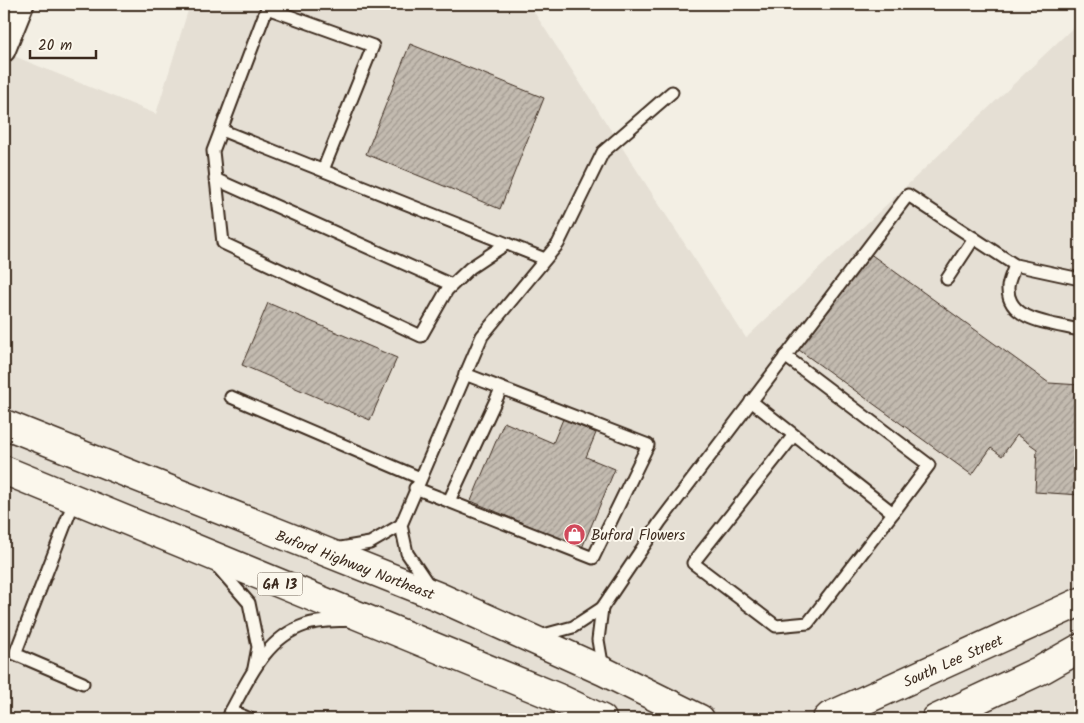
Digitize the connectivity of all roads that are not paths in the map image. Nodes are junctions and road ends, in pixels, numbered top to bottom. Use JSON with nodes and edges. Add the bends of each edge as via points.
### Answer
{"nodes":[{"id":1,"x":23,"y":4,"type":"edge"},
{"id":2,"x":4,"y":51,"type":"edge"},
{"id":3,"x":672,"y":92,"type":"dead end"},
{"id":4,"x":221,"y":130,"type":"junction"},
{"id":5,"x":323,"y":170,"type":"junction"},
{"id":6,"x":215,"y":179,"type":"junction"},
{"id":7,"x":974,"y":238,"type":"junction"},
{"id":8,"x":506,"y":244,"type":"junction"},
{"id":9,"x":545,"y":259,"type":"junction"},
{"id":10,"x":1015,"y":265,"type":"junction"},
{"id":11,"x":947,"y":278,"type":"dead end"},
{"id":12,"x":1080,"y":279,"type":"edge"},
{"id":13,"x":452,"y":285,"type":"junction"},
{"id":14,"x":1080,"y":330,"type":"edge"},
{"id":15,"x":785,"y":356,"type":"junction"},
{"id":16,"x":465,"y":374,"type":"junction"},
{"id":17,"x":501,"y":389,"type":"junction"},
{"id":18,"x":231,"y":397,"type":"dead end"},
{"id":19,"x":751,"y":402,"type":"junction"},
{"id":20,"x":4,"y":424,"type":"edge"},
{"id":21,"x":794,"y":436,"type":"junction"},
{"id":22,"x":4,"y":470,"type":"edge"},
{"id":23,"x":417,"y":483,"type":"junction"},
{"id":24,"x":75,"y":499,"type":"junction"},
{"id":25,"x":449,"y":501,"type":"junction"},
{"id":26,"x":893,"y":513,"type":"junction"},
{"id":27,"x":401,"y":525,"type":"junction"},
{"id":28,"x":205,"y":552,"type":"junction"},
{"id":29,"x":321,"y":552,"type":"junction"},
{"id":30,"x":437,"y":596,"type":"junction"},
{"id":31,"x":1080,"y":602,"type":"edge"},
{"id":32,"x":602,"y":608,"type":"junction"},
{"id":33,"x":365,"y":618,"type":"junction"},
{"id":34,"x":531,"y":638,"type":"junction"},
{"id":35,"x":1080,"y":648,"type":"edge"},
{"id":36,"x":254,"y":668,"type":"junction"},
{"id":37,"x":603,"y":671,"type":"junction"},
{"id":38,"x":83,"y":683,"type":"dead end"},
{"id":39,"x":229,"y":715,"type":"edge"},
{"id":40,"x":947,"y":716,"type":"edge"},
{"id":41,"x":595,"y":717,"type":"edge"},
{"id":42,"x":250,"y":719,"type":"edge"},
{"id":43,"x":700,"y":719,"type":"edge"},
{"id":44,"x":827,"y":719,"type":"edge"}],
"edges":[{"from":1,"to":2,"type":"street"},
{"from":3,"to":9,"type":"lane","via":[[603,152],[558,244]]},
{"from":4,"to":5,"type":"lane"},
{"from":4,"to":5,"type":"lane","via":[[267,8],[373,46]]},
{"from":4,"to":6,"type":"lane","via":[[213,151]]},
{"from":5,"to":8,"type":"lane"},
{"from":6,"to":13,"type":"lane"},
{"from":6,"to":13,"type":"lane","via":[[223,243],[421,336]]},
{"from":7,"to":10,"type":"lane"},
{"from":7,"to":11,"type":"lane"},
{"from":7,"to":15,"type":"lane","via":[[908,196]]},
{"from":8,"to":9,"type":"lane"},
{"from":8,"to":13,"type":"lane","via":[[470,268]]},
{"from":9,"to":16,"type":"lane","via":[[482,336]]},
{"from":10,"to":12,"type":"lane"},
{"from":10,"to":14,"type":"lane","via":[[1008,287],[1011,305],[1022,315]]},
{"from":15,"to":19,"type":"lane"},
{"from":15,"to":26,"type":"lane","via":[[929,465]]},
{"from":16,"to":17,"type":"lane"},
{"from":16,"to":23,"type":"lane"},
{"from":17,"to":25,"type":"lane"},
{"from":17,"to":25,"type":"lane","via":[[648,445],[593,558]]},
{"from":18,"to":23,"type":"lane"},
{"from":19,"to":21,"type":"lane"},
{"from":19,"to":32,"type":"lane","via":[[660,522]]},
{"from":20,"to":29,"type":"main road","name":"Buford Highway Northeast"},
{"from":21,"to":26,"type":"lane"},
{"from":21,"to":26,"type":"lane","via":[[693,563],[776,626],[808,623]]},
{"from":22,"to":24,"type":"main road","number":"GA 13"},
{"from":23,"to":25,"type":"lane"},
{"from":23,"to":27,"type":"lane"},
{"from":24,"to":28,"type":"main road","number":"GA 13"},
{"from":24,"to":38,"type":"lane","via":[[15,654]]},
{"from":27,"to":29,"type":"lane","via":[[370,543]]},
{"from":27,"to":30,"type":"lane","via":[[407,553],[415,570]]},
{"from":28,"to":33,"type":"main road","number":"GA 13"},
{"from":28,"to":36,"type":"lane","via":[[249,603],[258,647]]},
{"from":29,"to":30,"type":"main road","name":"Buford Highway Northeast"},
{"from":30,"to":34,"type":"main road","name":"Buford Highway Northeast"},
{"from":31,"to":44,"type":"main road","name":"South Lee Street"},
{"from":32,"to":34,"type":"lane","via":[[574,627]]},
{"from":32,"to":37,"type":"lane","via":[[598,640]]},
{"from":33,"to":36,"type":"lane","via":[[306,624],[288,632],[276,641]]},
{"from":33,"to":41,"type":"main road","number":"GA 13","via":[[556,697]]},
{"from":34,"to":37,"type":"main road","name":"Buford Highway Northeast"},
{"from":35,"to":40,"type":"main road"},
{"from":36,"to":39,"type":"lane"},
{"from":37,"to":43,"type":"main road","name":"Buford Highway Northeast"},
{"from":39,"to":42,"type":"lane"}]}
